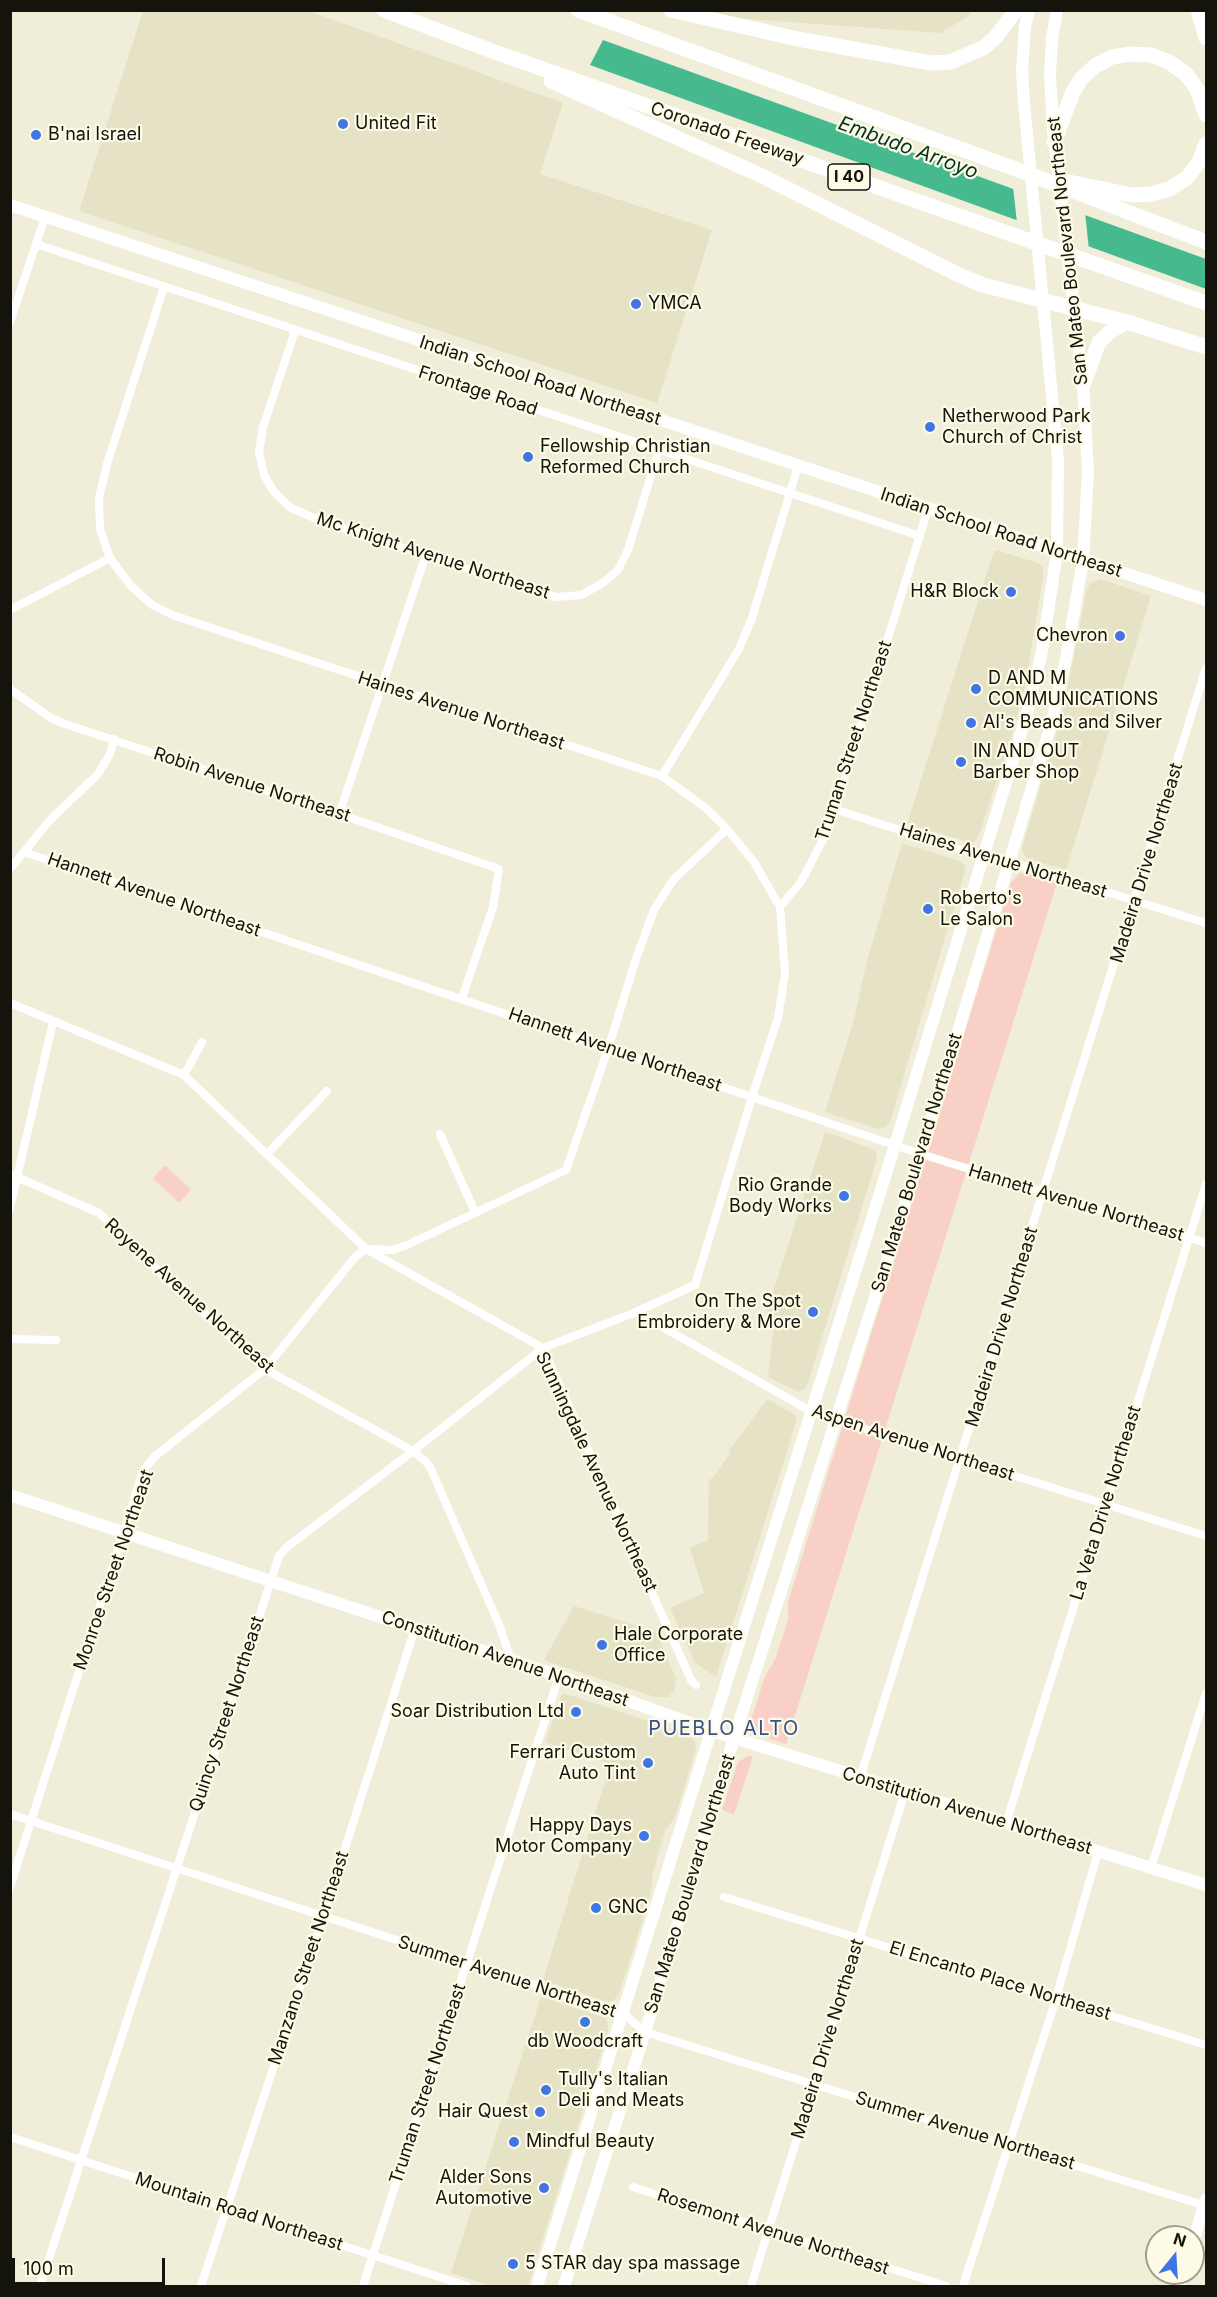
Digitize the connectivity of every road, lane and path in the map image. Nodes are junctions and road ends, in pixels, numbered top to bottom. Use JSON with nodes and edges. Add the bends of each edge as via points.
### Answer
{"nodes":[{"id":1,"x":384,"y":10,"type":"edge"},
{"id":2,"x":578,"y":10,"type":"edge"},
{"id":3,"x":671,"y":10,"type":"edge"},
{"id":4,"x":1016,"y":10,"type":"edge"},
{"id":5,"x":1029,"y":10,"type":"edge"},
{"id":6,"x":1057,"y":10,"type":"edge"},
{"id":7,"x":1198,"y":10,"type":"edge"},
{"id":8,"x":1206,"y":38,"type":"edge"},
{"id":9,"x":492,"y":51,"type":"junction"},
{"id":10,"x":1206,"y":115,"type":"edge"},
{"id":11,"x":1054,"y":142,"type":"junction"},
{"id":12,"x":1206,"y":144,"type":"edge"},
{"id":13,"x":1024,"y":172,"type":"junction"},
{"id":14,"x":10,"y":206,"type":"edge"},
{"id":15,"x":45,"y":217,"type":"junction"},
{"id":16,"x":1206,"y":242,"type":"edge"},
{"id":17,"x":36,"y":244,"type":"junction"},
{"id":18,"x":164,"y":287,"type":"junction"},
{"id":19,"x":1041,"y":295,"type":"junction"},
{"id":20,"x":1074,"y":302,"type":"junction"},
{"id":21,"x":1206,"y":303,"type":"edge"},
{"id":22,"x":10,"y":322,"type":"edge"},
{"id":23,"x":1127,"y":322,"type":"junction"},
{"id":24,"x":295,"y":331,"type":"junction"},
{"id":25,"x":1206,"y":347,"type":"edge"},
{"id":26,"x":1083,"y":385,"type":"junction"},
{"id":27,"x":659,"y":450,"type":"junction"},
{"id":28,"x":798,"y":466,"type":"junction"},
{"id":29,"x":789,"y":493,"type":"junction"},
{"id":30,"x":928,"y":509,"type":"junction"},
{"id":31,"x":920,"y":536,"type":"junction"},
{"id":32,"x":1057,"y":552,"type":"junction"},
{"id":33,"x":426,"y":555,"type":"junction"},
{"id":34,"x":110,"y":558,"type":"junction"},
{"id":35,"x":1083,"y":560,"type":"junction"},
{"id":36,"x":1206,"y":600,"type":"edge"},
{"id":37,"x":10,"y":610,"type":"edge"},
{"id":38,"x":1206,"y":668,"type":"edge"},
{"id":39,"x":382,"y":686,"type":"junction"},
{"id":40,"x":10,"y":689,"type":"edge"},
{"id":41,"x":114,"y":739,"type":"junction"},
{"id":42,"x":662,"y":776,"type":"junction"},
{"id":43,"x":834,"y":809,"type":"junction"},
{"id":44,"x":339,"y":813,"type":"junction"},
{"id":45,"x":727,"y":829,"type":"junction"},
{"id":46,"x":24,"y":852,"type":"junction"},
{"id":47,"x":982,"y":856,"type":"junction"},
{"id":48,"x":1008,"y":861,"type":"junction"},
{"id":49,"x":10,"y":869,"type":"edge"},
{"id":50,"x":1135,"y":901,"type":"junction"},
{"id":51,"x":780,"y":907,"type":"junction"},
{"id":52,"x":1206,"y":923,"type":"edge"},
{"id":53,"x":462,"y":998,"type":"junction"},
{"id":54,"x":10,"y":1003,"type":"edge"},
{"id":55,"x":53,"y":1022,"type":"junction"},
{"id":56,"x":202,"y":1042,"type":"dead end"},
{"id":57,"x":608,"y":1048,"type":"junction"},
{"id":58,"x":184,"y":1075,"type":"junction"},
{"id":59,"x":327,"y":1091,"type":"dead end"},
{"id":60,"x":752,"y":1097,"type":"junction"},
{"id":61,"x":440,"y":1134,"type":"dead end"},
{"id":62,"x":895,"y":1145,"type":"junction"},
{"id":63,"x":267,"y":1154,"type":"junction"},
{"id":64,"x":921,"y":1154,"type":"junction"},
{"id":65,"x":14,"y":1176,"type":"edge"},
{"id":66,"x":1206,"y":1184,"type":"edge"},
{"id":67,"x":1043,"y":1193,"type":"junction"},
{"id":68,"x":10,"y":1208,"type":"edge"},
{"id":69,"x":475,"y":1212,"type":"junction"},
{"id":70,"x":1190,"y":1238,"type":"junction"},
{"id":71,"x":1206,"y":1243,"type":"edge"},
{"id":72,"x":366,"y":1249,"type":"junction"},
{"id":73,"x":636,"y":1312,"type":"junction"},
{"id":74,"x":10,"y":1339,"type":"edge"},
{"id":75,"x":56,"y":1340,"type":"dead end"},
{"id":76,"x":543,"y":1348,"type":"junction"},
{"id":77,"x":265,"y":1370,"type":"junction"},
{"id":78,"x":812,"y":1412,"type":"junction"},
{"id":79,"x":837,"y":1419,"type":"junction"},
{"id":80,"x":413,"y":1451,"type":"junction"},
{"id":81,"x":961,"y":1460,"type":"junction"},
{"id":82,"x":10,"y":1495,"type":"edge"},
{"id":83,"x":1106,"y":1504,"type":"junction"},
{"id":84,"x":125,"y":1533,"type":"junction"},
{"id":85,"x":1206,"y":1536,"type":"edge"},
{"id":86,"x":270,"y":1580,"type":"junction"},
{"id":87,"x":416,"y":1628,"type":"junction"},
{"id":88,"x":511,"y":1660,"type":"junction"},
{"id":89,"x":559,"y":1676,"type":"junction"},
{"id":90,"x":696,"y":1685,"type":"dead end"},
{"id":91,"x":1206,"y":1693,"type":"edge"},
{"id":92,"x":712,"y":1731,"type":"junction"},
{"id":93,"x":734,"y":1738,"type":"junction"},
{"id":94,"x":860,"y":1778,"type":"junction"},
{"id":95,"x":905,"y":1792,"type":"junction"},
{"id":96,"x":10,"y":1814,"type":"edge"},
{"id":97,"x":32,"y":1821,"type":"junction"},
{"id":98,"x":1006,"y":1823,"type":"junction"},
{"id":99,"x":1098,"y":1852,"type":"junction"},
{"id":100,"x":1151,"y":1868,"type":"junction"},
{"id":101,"x":177,"y":1870,"type":"junction"},
{"id":102,"x":1206,"y":1885,"type":"edge"},
{"id":103,"x":10,"y":1887,"type":"edge"},
{"id":104,"x":724,"y":1897,"type":"dead end"},
{"id":105,"x":323,"y":1917,"type":"junction"},
{"id":106,"x":859,"y":1938,"type":"junction"},
{"id":107,"x":467,"y":1964,"type":"junction"},
{"id":108,"x":1056,"y":1998,"type":"junction"},
{"id":109,"x":624,"y":2014,"type":"junction"},
{"id":110,"x":645,"y":2032,"type":"junction"},
{"id":111,"x":1206,"y":2045,"type":"edge"},
{"id":112,"x":814,"y":2084,"type":"junction"},
{"id":113,"x":10,"y":2137,"type":"edge"},
{"id":114,"x":1009,"y":2145,"type":"junction"},
{"id":115,"x":81,"y":2160,"type":"junction"},
{"id":116,"x":633,"y":2187,"type":"dead end"},
{"id":117,"x":1206,"y":2203,"type":"edge"},
{"id":118,"x":227,"y":2208,"type":"junction"},
{"id":119,"x":1199,"y":2225,"type":"edge"},
{"id":120,"x":768,"y":2231,"type":"junction"},
{"id":121,"x":373,"y":2255,"type":"junction"},
{"id":122,"x":40,"y":2286,"type":"edge"},
{"id":123,"x":201,"y":2286,"type":"edge"},
{"id":124,"x":363,"y":2286,"type":"edge"},
{"id":125,"x":467,"y":2286,"type":"edge"},
{"id":126,"x":537,"y":2286,"type":"edge"},
{"id":127,"x":564,"y":2286,"type":"edge"},
{"id":128,"x":751,"y":2286,"type":"edge"},
{"id":129,"x":946,"y":2286,"type":"edge"},
{"id":130,"x":963,"y":2286,"type":"edge"}],
"edges":[{"from":1,"to":9,"type":"highway","name":"Coronado Freeway","number":"I 40"},
{"from":2,"to":13,"type":"highway"},
{"from":3,"to":4,"type":"highway","via":[[798,39],[931,63],[950,62],[983,48]]},
{"from":5,"to":19,"type":"main road","name":"San Mateo Boulevard Northeast","via":[[1022,71]]},
{"from":6,"to":11,"type":"main road","name":"San Mateo Boulevard Northeast","via":[[1050,73]]},
{"from":7,"to":8,"type":"highway"},
{"from":9,"to":19,"type":"highway","via":[[772,181],[957,274],[983,285]]},
{"from":9,"to":21,"type":"highway","name":"Coronado Freeway","number":"I 40"},
{"from":10,"to":11,"type":"highway","via":[[1197,89],[1178,68],[1151,55],[1121,55],[1095,66],[1082,79]]},
{"from":11,"to":20,"type":"main road","name":"San Mateo Boulevard Northeast"},
{"from":12,"to":13,"type":"highway","via":[[1200,162],[1187,178],[1152,194],[1132,195]]},
{"from":13,"to":16,"type":"highway"},
{"from":14,"to":15,"type":"main road","name":"Indian School Road Northeast"},
{"from":15,"to":17,"type":"street"},
{"from":15,"to":28,"type":"main road","name":"Indian School Road Northeast"},
{"from":17,"to":18,"type":"street","name":"Frontage Road"},
{"from":17,"to":22,"type":"street"},
{"from":18,"to":24,"type":"street","name":"Frontage Road"},
{"from":18,"to":34,"type":"street","name":"Haines Avenue Northeast","via":[[106,464],[99,498],[100,529]]},
{"from":19,"to":20,"type":"highway"},
{"from":19,"to":32,"type":"main road","name":"San Mateo Boulevard Northeast","via":[[1058,459]]},
{"from":20,"to":23,"type":"highway"},
{"from":20,"to":26,"type":"main road","name":"San Mateo Boulevard Northeast"},
{"from":23,"to":25,"type":"highway"},
{"from":23,"to":26,"type":"highway","via":[[1099,342]]},
{"from":24,"to":27,"type":"street","name":"Frontage Road"},
{"from":24,"to":33,"type":"street","name":"Mc Knight Avenue Northeast","via":[[263,427],[259,452],[264,475],[274,492],[291,508]]},
{"from":26,"to":35,"type":"main road","name":"San Mateo Boulevard Northeast","via":[[1088,471]]},
{"from":27,"to":29,"type":"street","name":"Frontage Road"},
{"from":27,"to":33,"type":"street","name":"Mc Knight Avenue Northeast","via":[[618,570],[581,595],[556,597]]},
{"from":28,"to":29,"type":"street"},
{"from":28,"to":30,"type":"main road","name":"Indian School Road Northeast"},
{"from":29,"to":31,"type":"street","name":"Frontage Road"},
{"from":29,"to":42,"type":"street","via":[[739,649]]},
{"from":30,"to":31,"type":"street","name":"Truman Street Northeast"},
{"from":30,"to":32,"type":"main road","name":"Indian School Road Northeast"},
{"from":31,"to":43,"type":"street","name":"Truman Street Northeast"},
{"from":32,"to":35,"type":"main road","name":"Indian School Road Northeast"},
{"from":32,"to":47,"type":"main road","name":"San Mateo Boulevard Northeast","via":[[1042,651],[1026,717]]},
{"from":33,"to":39,"type":"street"},
{"from":34,"to":37,"type":"street"},
{"from":34,"to":39,"type":"street","name":"Haines Avenue Northeast","via":[[130,585],[152,605],[175,616]]},
{"from":35,"to":36,"type":"main road","name":"Indian School Road Northeast"},
{"from":35,"to":48,"type":"main road","name":"San Mateo Boulevard Northeast","via":[[1052,721]]},
{"from":38,"to":50,"type":"street","name":"Madeira Drive Northeast"},
{"from":39,"to":42,"type":"street","name":"Haines Avenue Northeast"},
{"from":39,"to":44,"type":"street"},
{"from":40,"to":41,"type":"street","name":"Robin Avenue Northeast","via":[[51,718]]},
{"from":41,"to":44,"type":"street","name":"Robin Avenue Northeast"},
{"from":41,"to":46,"type":"street","via":[[98,774]]},
{"from":42,"to":45,"type":"street","name":"Haines Avenue Northeast","via":[[708,809]]},
{"from":43,"to":47,"type":"street","name":"Haines Avenue Northeast"},
{"from":43,"to":51,"type":"street","name":"Truman Street Northeast","via":[[829,828],[801,882]]},
{"from":44,"to":53,"type":"street","name":"Robin Avenue Northeast","via":[[499,869],[493,907]]},
{"from":45,"to":51,"type":"street","name":"Haines Avenue Northeast","via":[[754,862]]},
{"from":45,"to":57,"type":"street","via":[[673,880],[654,910]]},
{"from":46,"to":49,"type":"street"},
{"from":46,"to":53,"type":"street","name":"Hannett Avenue Northeast"},
{"from":47,"to":48,"type":"street","name":"Haines Avenue Northeast"},
{"from":47,"to":62,"type":"main road","name":"San Mateo Boulevard Northeast"},
{"from":48,"to":50,"type":"street","name":"Haines Avenue Northeast"},
{"from":48,"to":64,"type":"main road","name":"San Mateo Boulevard Northeast"},
{"from":50,"to":52,"type":"street","name":"Haines Avenue Northeast"},
{"from":50,"to":67,"type":"street","name":"Madeira Drive Northeast"},
{"from":51,"to":60,"type":"street","via":[[785,974],[778,1018]]},
{"from":53,"to":57,"type":"street","name":"Hannett Avenue Northeast"},
{"from":54,"to":55,"type":"street","name":"Sunningdale Avenue Northeast"},
{"from":55,"to":58,"type":"street","name":"Sunningdale Avenue Northeast"},
{"from":55,"to":65,"type":"street"},
{"from":56,"to":58,"type":"street"},
{"from":57,"to":60,"type":"street","name":"Hannett Avenue Northeast"},
{"from":57,"to":69,"type":"street","via":[[566,1170]]},
{"from":58,"to":63,"type":"street","name":"Sunningdale Avenue Northeast"},
{"from":59,"to":63,"type":"street"},
{"from":60,"to":62,"type":"street","name":"Hannett Avenue Northeast"},
{"from":60,"to":73,"type":"street","via":[[695,1285]]},
{"from":61,"to":69,"type":"street"},
{"from":62,"to":64,"type":"street","name":"Hannett Avenue Northeast"},
{"from":62,"to":78,"type":"main road","name":"San Mateo Boulevard Northeast"},
{"from":63,"to":72,"type":"street","name":"Sunningdale Avenue Northeast"},
{"from":64,"to":67,"type":"street","name":"Hannett Avenue Northeast"},
{"from":64,"to":79,"type":"main road","name":"San Mateo Boulevard Northeast"},
{"from":65,"to":68,"type":"street"},
{"from":65,"to":77,"type":"street","name":"Royene Avenue Northeast","via":[[99,1213]]},
{"from":66,"to":70,"type":"street","name":"La Veta Drive Northeast"},
{"from":67,"to":70,"type":"street","name":"Hannett Avenue Northeast"},
{"from":67,"to":81,"type":"street","name":"Madeira Drive Northeast"},
{"from":69,"to":72,"type":"street","via":[[393,1250]]},
{"from":70,"to":71,"type":"street","name":"Hannett Avenue Northeast"},
{"from":70,"to":83,"type":"street","name":"La Veta Drive Northeast"},
{"from":72,"to":76,"type":"street","name":"Sunningdale Avenue Northeast"},
{"from":72,"to":77,"type":"street","name":"Monroe Street Northeast","via":[[355,1257]]},
{"from":73,"to":76,"type":"street","name":"Quincy Street Northeast"},
{"from":73,"to":78,"type":"street","name":"Aspen Avenue Northeast"},
{"from":74,"to":75,"type":"street"},
{"from":76,"to":80,"type":"street","name":"Quincy Street Northeast"},
{"from":76,"to":90,"type":"street","name":"Sunningdale Avenue Northeast"},
{"from":77,"to":80,"type":"street","name":"Royene Avenue Northeast"},
{"from":77,"to":84,"type":"street","name":"Monroe Street Northeast","via":[[154,1457],[143,1471]]},
{"from":78,"to":79,"type":"street","name":"Aspen Avenue Northeast"},
{"from":78,"to":92,"type":"main road","name":"San Mateo Boulevard Northeast"},
{"from":79,"to":81,"type":"street","name":"Aspen Avenue Northeast"},
{"from":79,"to":93,"type":"main road","name":"San Mateo Boulevard Northeast"},
{"from":80,"to":86,"type":"street","name":"Quincy Street Northeast","via":[[286,1547]]},
{"from":80,"to":88,"type":"street","name":"Royene Avenue Northeast","via":[[430,1467]]},
{"from":81,"to":83,"type":"street","name":"Aspen Avenue Northeast"},
{"from":81,"to":94,"type":"street","name":"Madeira Drive Northeast"},
{"from":82,"to":84,"type":"main road","name":"Constitution Avenue Northeast"},
{"from":83,"to":85,"type":"street","name":"Aspen Avenue Northeast"},
{"from":83,"to":98,"type":"street","name":"La Veta Drive Northeast"},
{"from":84,"to":86,"type":"main road","name":"Constitution Avenue Northeast"},
{"from":84,"to":97,"type":"street","name":"Monroe Street Northeast"},
{"from":86,"to":87,"type":"main road","name":"Constitution Avenue Northeast"},
{"from":86,"to":101,"type":"street","name":"Quincy Street Northeast"},
{"from":87,"to":88,"type":"main road","name":"Constitution Avenue Northeast"},
{"from":87,"to":105,"type":"street","name":"Manzano Street Northeast"},
{"from":88,"to":89,"type":"main road","name":"Constitution Avenue Northeast"},
{"from":89,"to":92,"type":"main road","name":"Constitution Avenue Northeast"},
{"from":89,"to":107,"type":"street","name":"Truman Street Northeast"},
{"from":91,"to":100,"type":"street"},
{"from":92,"to":93,"type":"main road","name":"Constitution Avenue Northeast"},
{"from":92,"to":109,"type":"main road","name":"San Mateo Boulevard Northeast"},
{"from":93,"to":94,"type":"main road","name":"Constitution Avenue Northeast"},
{"from":93,"to":110,"type":"main road","name":"San Mateo Boulevard Northeast"},
{"from":94,"to":95,"type":"main road","name":"Constitution Avenue Northeast"},
{"from":95,"to":98,"type":"main road","name":"Constitution Avenue Northeast"},
{"from":95,"to":106,"type":"street","name":"Madeira Drive Northeast"},
{"from":96,"to":97,"type":"street","name":"Summer Avenue Northeast"},
{"from":97,"to":101,"type":"street","name":"Summer Avenue Northeast"},
{"from":97,"to":103,"type":"street","name":"Monroe Street Northeast"},
{"from":98,"to":99,"type":"main road","name":"Constitution Avenue Northeast"},
{"from":99,"to":100,"type":"main road","name":"Constitution Avenue Northeast"},
{"from":99,"to":108,"type":"street"},
{"from":100,"to":102,"type":"main road","name":"Constitution Avenue Northeast"},
{"from":101,"to":105,"type":"street","name":"Summer Avenue Northeast"},
{"from":101,"to":115,"type":"street","name":"Quincy Street Northeast"},
{"from":104,"to":106,"type":"street","name":"El Encanto Place Northeast"},
{"from":105,"to":107,"type":"street","name":"Summer Avenue Northeast"},
{"from":105,"to":118,"type":"street","name":"Manzano Street Northeast"},
{"from":106,"to":108,"type":"street","name":"El Encanto Place Northeast"},
{"from":106,"to":112,"type":"street","name":"Madeira Drive Northeast"},
{"from":107,"to":109,"type":"street","name":"Summer Avenue Northeast"},
{"from":107,"to":121,"type":"street","name":"Truman Street Northeast"},
{"from":108,"to":111,"type":"street","name":"El Encanto Place Northeast"},
{"from":108,"to":114,"type":"street"},
{"from":109,"to":110,"type":"street","name":"Summer Avenue Northeast"},
{"from":109,"to":126,"type":"main road","name":"San Mateo Boulevard Northeast"},
{"from":110,"to":112,"type":"street","name":"Summer Avenue Northeast"},
{"from":110,"to":127,"type":"main road","name":"San Mateo Boulevard Northeast"},
{"from":112,"to":114,"type":"street","name":"Summer Avenue Northeast"},
{"from":112,"to":120,"type":"street","name":"Madeira Drive Northeast"},
{"from":113,"to":115,"type":"street","name":"Mountain Road Northeast"},
{"from":114,"to":117,"type":"street","name":"Summer Avenue Northeast"},
{"from":114,"to":130,"type":"street"},
{"from":115,"to":118,"type":"street","name":"Mountain Road Northeast"},
{"from":115,"to":122,"type":"street","name":"Quincy Street Northeast"},
{"from":116,"to":120,"type":"street","name":"Rosemont Avenue Northeast"},
{"from":117,"to":119,"type":"main road"},
{"from":118,"to":121,"type":"street","name":"Mountain Road Northeast"},
{"from":118,"to":123,"type":"street","name":"Manzano Street Northeast"},
{"from":120,"to":128,"type":"street","name":"Madeira Drive Northeast"},
{"from":120,"to":129,"type":"street","name":"Rosemont Avenue Northeast"},
{"from":121,"to":124,"type":"street","name":"Truman Street Northeast"},
{"from":121,"to":125,"type":"street","name":"Mountain Road Northeast"}]}
